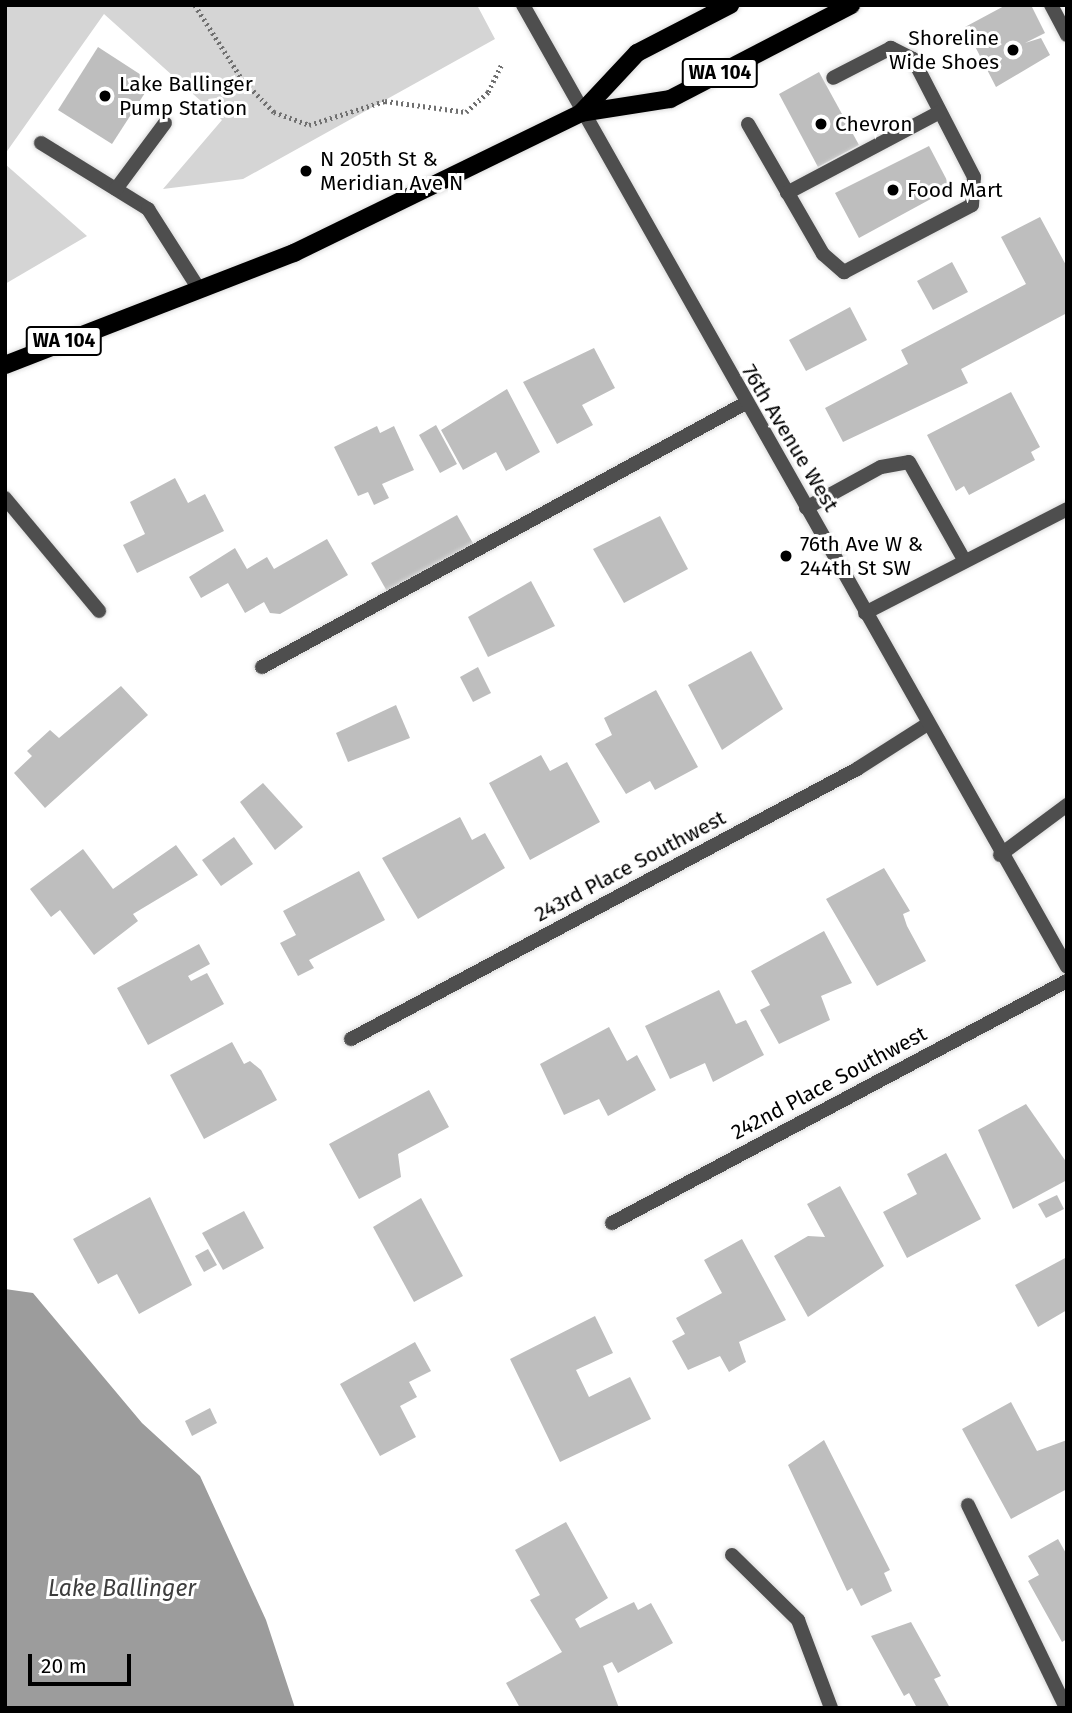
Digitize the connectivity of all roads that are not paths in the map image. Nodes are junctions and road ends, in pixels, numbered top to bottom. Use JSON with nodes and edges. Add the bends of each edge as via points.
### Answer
{"nodes":[{"id":1,"x":523,"y":5,"type":"edge"},
{"id":2,"x":730,"y":5,"type":"edge"},
{"id":3,"x":851,"y":5,"type":"edge"},
{"id":4,"x":1051,"y":5,"type":"edge"},
{"id":5,"x":1067,"y":35,"type":"edge"},
{"id":6,"x":833,"y":78,"type":"dead end"},
{"id":7,"x":940,"y":112,"type":"junction"},
{"id":8,"x":581,"y":113,"type":"junction"},
{"id":9,"x":165,"y":122,"type":"dead end"},
{"id":10,"x":748,"y":124,"type":"dead end"},
{"id":11,"x":41,"y":144,"type":"dead end"},
{"id":12,"x":116,"y":190,"type":"junction"},
{"id":13,"x":787,"y":193,"type":"junction"},
{"id":14,"x":199,"y":289,"type":"junction"},
{"id":15,"x":5,"y":365,"type":"edge"},
{"id":16,"x":744,"y":404,"type":"junction"},
{"id":17,"x":5,"y":498,"type":"edge"},
{"id":18,"x":806,"y":508,"type":"junction"},
{"id":19,"x":1067,"y":509,"type":"edge"},
{"id":20,"x":963,"y":558,"type":"junction"},
{"id":21,"x":99,"y":611,"type":"dead end"},
{"id":22,"x":865,"y":613,"type":"junction"},
{"id":23,"x":262,"y":667,"type":"dead end"},
{"id":24,"x":926,"y":725,"type":"junction"},
{"id":25,"x":1067,"y":805,"type":"edge"},
{"id":26,"x":1000,"y":855,"type":"junction"},
{"id":27,"x":1067,"y":967,"type":"edge"},
{"id":28,"x":1067,"y":981,"type":"edge"},
{"id":29,"x":351,"y":1039,"type":"dead end"},
{"id":30,"x":612,"y":1223,"type":"dead end"},
{"id":31,"x":968,"y":1505,"type":"dead end"},
{"id":32,"x":733,"y":1555,"type":"dead end"},
{"id":33,"x":831,"y":1708,"type":"edge"},
{"id":34,"x":1066,"y":1708,"type":"edge"}],
"edges":[{"from":1,"to":8,"type":"street","name":"76th Avenue West"},
{"from":2,"to":8,"type":"main road","number":"WA 104","via":[[637,53]]},
{"from":3,"to":8,"type":"main road","number":"WA 104","via":[[670,99]]},
{"from":4,"to":5,"type":"street"},
{"from":6,"to":7,"type":"street","via":[[891,48],[913,59]]},
{"from":7,"to":13,"type":"street"},
{"from":7,"to":13,"type":"street","via":[[974,177],[972,205],[924,231],[844,272],[823,254]]},
{"from":8,"to":14,"type":"main road","number":"WA 104","via":[[294,253]]},
{"from":8,"to":16,"type":"street","name":"76th Avenue West"},
{"from":9,"to":12,"type":"street"},
{"from":10,"to":13,"type":"street"},
{"from":11,"to":12,"type":"street"},
{"from":12,"to":14,"type":"street","via":[[148,209]]},
{"from":14,"to":15,"type":"main road","number":"WA 104"},
{"from":16,"to":18,"type":"street","name":"76th Avenue West"},
{"from":16,"to":23,"type":"street"},
{"from":17,"to":21,"type":"street"},
{"from":18,"to":20,"type":"street","via":[[881,467],[909,462]]},
{"from":18,"to":22,"type":"street","name":"76th Avenue West"},
{"from":19,"to":20,"type":"street"},
{"from":20,"to":22,"type":"street"},
{"from":22,"to":24,"type":"street","name":"76th Avenue West"},
{"from":24,"to":26,"type":"street","name":"76th Avenue West"},
{"from":24,"to":29,"type":"street","name":"243rd Place Southwest","via":[[857,769]]},
{"from":25,"to":26,"type":"street"},
{"from":26,"to":27,"type":"street","name":"76th Avenue West"},
{"from":28,"to":30,"type":"street","name":"242nd Place Southwest"},
{"from":31,"to":34,"type":"street"},
{"from":32,"to":33,"type":"street","via":[[798,1620]]}]}
